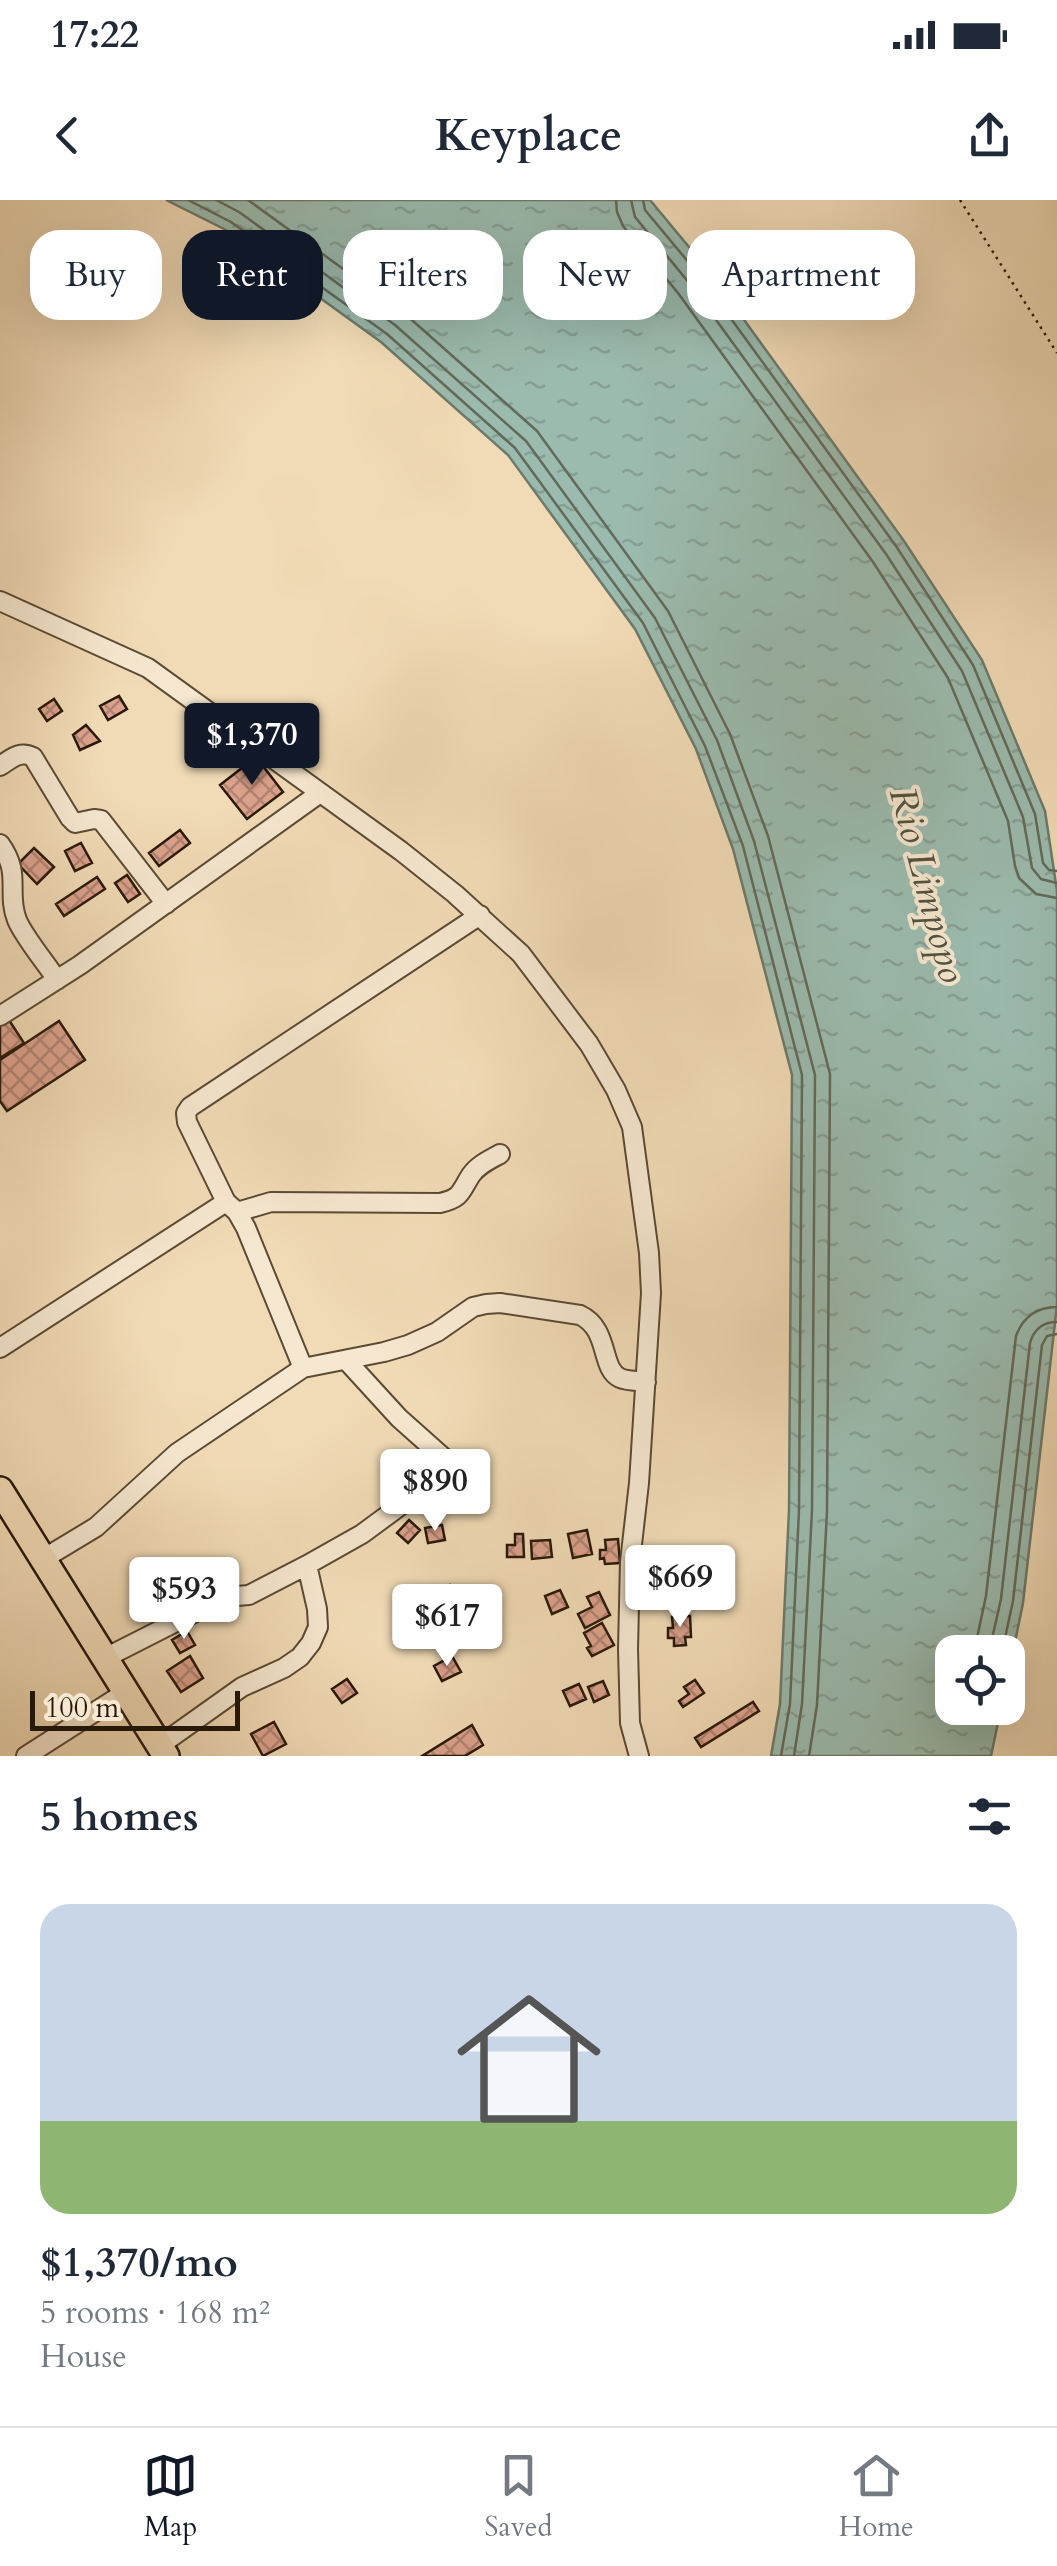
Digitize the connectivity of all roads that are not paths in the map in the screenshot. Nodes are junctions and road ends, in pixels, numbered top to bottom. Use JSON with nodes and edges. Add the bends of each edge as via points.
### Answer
{"nodes":[{"id":1,"x":0,"y":601,"type":"edge"},
{"id":2,"x":0,"y":766,"type":"edge"},
{"id":3,"x":320,"y":793,"type":"junction"},
{"id":4,"x":0,"y":844,"type":"edge"},
{"id":5,"x":166,"y":904,"type":"junction"},
{"id":6,"x":480,"y":915,"type":"junction"},
{"id":7,"x":57,"y":980,"type":"junction"},
{"id":8,"x":0,"y":1016,"type":"edge"},
{"id":9,"x":500,"y":1154,"type":"dead end"},
{"id":10,"x":232,"y":1207,"type":"junction"},
{"id":11,"x":0,"y":1348,"type":"edge"},
{"id":12,"x":346,"y":1360,"type":"junction"},
{"id":13,"x":302,"y":1368,"type":"junction"},
{"id":14,"x":646,"y":1382,"type":"junction"},
{"id":15,"x":0,"y":1490,"type":"edge"},
{"id":16,"x":43,"y":1559,"type":"junction"},
{"id":17,"x":307,"y":1566,"type":"junction"},
{"id":18,"x":105,"y":1658,"type":"junction"},
{"id":19,"x":126,"y":1692,"type":"junction"},
{"id":20,"x":162,"y":1751,"type":"edge"},
{"id":21,"x":26,"y":1756,"type":"edge"},
{"id":22,"x":639,"y":1756,"type":"edge"}],
"edges":[{"from":1,"to":3,"type":"street","via":[[148,668]]},
{"from":2,"to":5,"type":"street","via":[[17,755],[33,758],[70,818],[101,820]]},
{"from":3,"to":5,"type":"street"},
{"from":3,"to":6,"type":"street"},
{"from":4,"to":7,"type":"street","via":[[14,873],[16,920]]},
{"from":5,"to":7,"type":"street"},
{"from":6,"to":10,"type":"street","via":[[190,1106],[187,1122]]},
{"from":6,"to":14,"type":"street","via":[[521,954],[588,1044],[632,1127],[649,1253]]},
{"from":7,"to":8,"type":"street"},
{"from":9,"to":10,"type":"street","via":[[481,1164],[464,1192],[440,1204]]},
{"from":10,"to":11,"type":"street"},
{"from":10,"to":13,"type":"street"},
{"from":12,"to":13,"type":"street"},
{"from":12,"to":14,"type":"street","via":[[408,1345],[473,1307],[500,1303],[590,1319],[612,1372]]},
{"from":12,"to":17,"type":"street","via":[[448,1465],[362,1534]]},
{"from":13,"to":16,"type":"street","via":[[177,1452],[96,1528]]},
{"from":14,"to":22,"type":"street","via":[[628,1649],[630,1722]]},
{"from":15,"to":16,"type":"highway"},
{"from":16,"to":18,"type":"highway"},
{"from":17,"to":18,"type":"street"},
{"from":17,"to":20,"type":"street","via":[[318,1627],[300,1658],[242,1687]]},
{"from":18,"to":19,"type":"highway"},
{"from":19,"to":20,"type":"highway"},
{"from":19,"to":21,"type":"street"}]}
